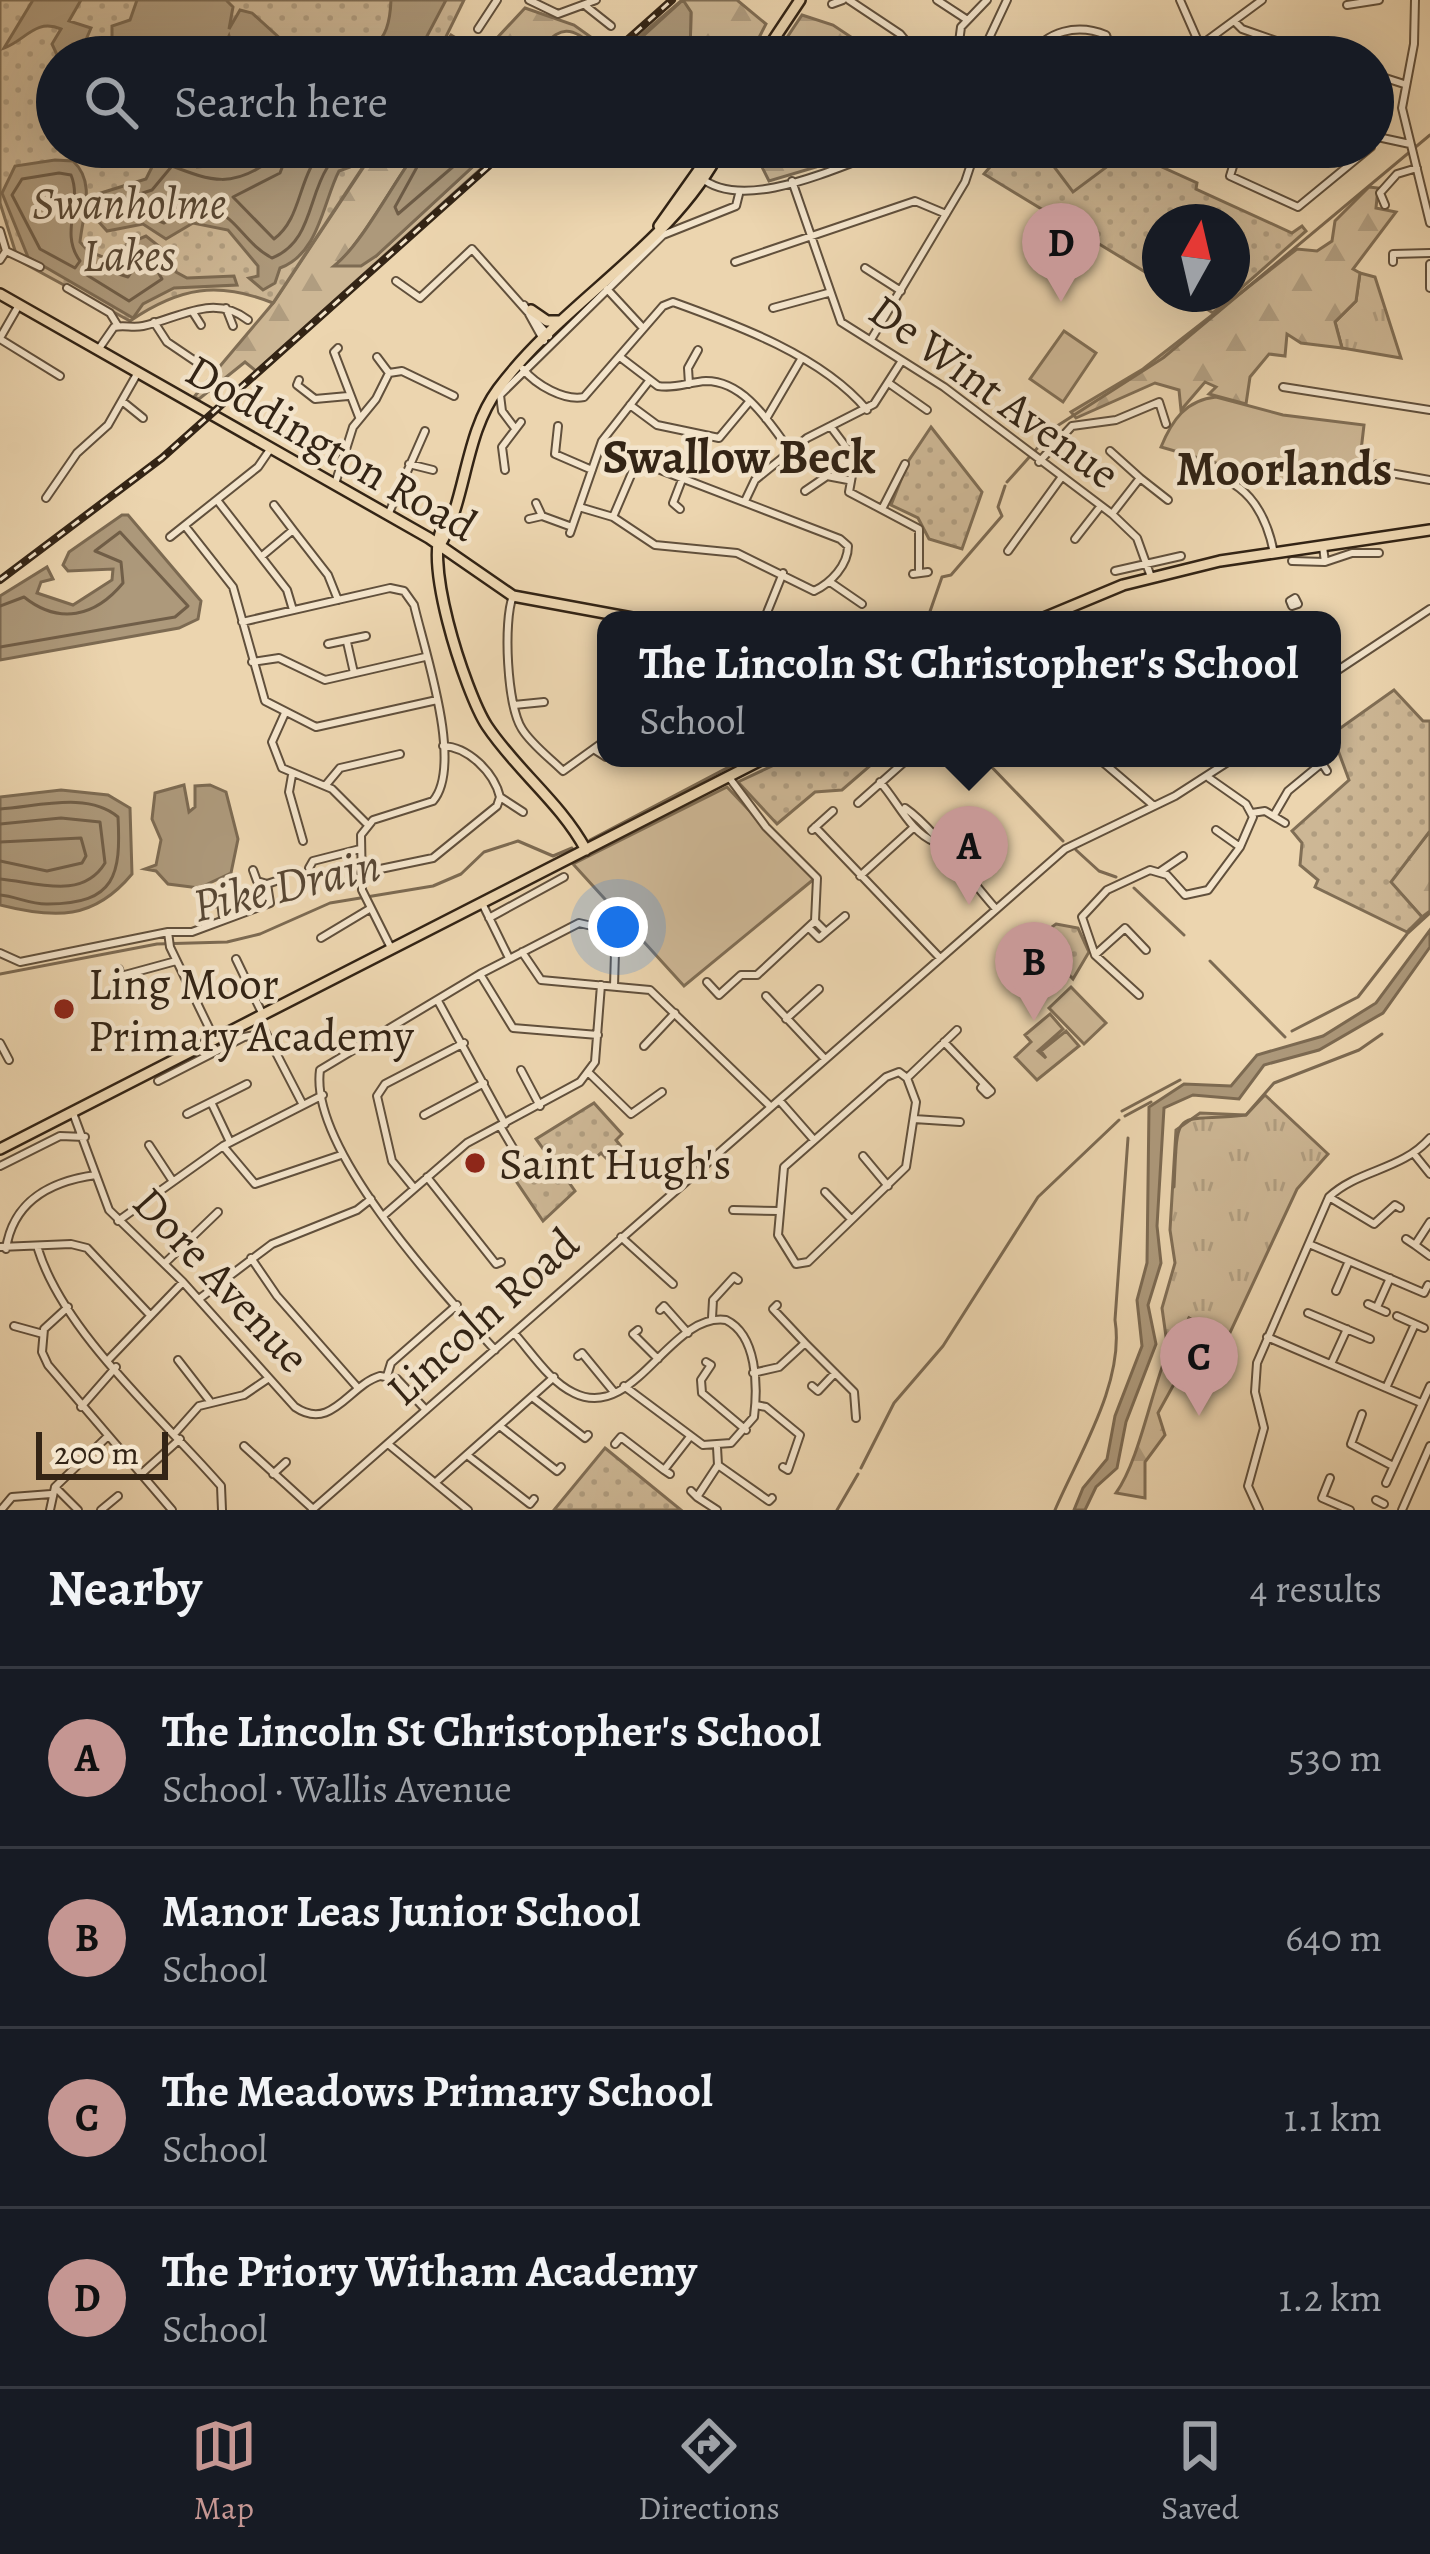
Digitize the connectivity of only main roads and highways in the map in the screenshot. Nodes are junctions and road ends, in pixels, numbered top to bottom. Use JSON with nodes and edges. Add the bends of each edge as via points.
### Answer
{"nodes":[{"id":1,"x":800,"y":0,"type":"edge"},
{"id":2,"x":776,"y":36,"type":"edge"},
{"id":3,"x":706,"y":168,"type":"edge"},
{"id":4,"x":702,"y":175,"type":"junction"},
{"id":5,"x":694,"y":194,"type":"junction"},
{"id":6,"x":669,"y":207,"type":"junction"},
{"id":7,"x":661,"y":230,"type":"junction"},
{"id":8,"x":0,"y":294,"type":"edge"},
{"id":9,"x":527,"y":306,"type":"road end"},
{"id":10,"x":561,"y":321,"type":"junction"},
{"id":11,"x":1430,"y":530,"type":"edge"},
{"id":12,"x":440,"y":545,"type":"junction"},
{"id":13,"x":597,"y":611,"type":"edge"},
{"id":14,"x":1057,"y":611,"type":"edge"},
{"id":15,"x":746,"y":767,"type":"edge"},
{"id":16,"x":586,"y":850,"type":"junction"},
{"id":17,"x":0,"y":1149,"type":"edge"}],
"edges":[{"from":1,"to":2,"type":"main road"},
{"from":3,"to":4,"type":"main road"},
{"from":4,"to":5,"type":"main road"},
{"from":4,"to":6,"type":"main road"},
{"from":5,"to":6,"type":"main road"},
{"from":5,"to":7,"type":"main road"},
{"from":6,"to":7,"type":"main road"},
{"from":7,"to":10,"type":"main road"},
{"from":8,"to":12,"type":"main road","name":"Doddington Road"},
{"from":9,"to":10,"type":"main road"},
{"from":10,"to":12,"type":"main road","via":[[485,410]]},
{"from":11,"to":14,"type":"main road","via":[[1151,578]]},
{"from":12,"to":13,"type":"main road","name":"Doddington Road","via":[[514,596]]},
{"from":12,"to":16,"type":"main road","via":[[438,577],[475,705]]},
{"from":15,"to":16,"type":"main road"},
{"from":16,"to":17,"type":"main road"}]}
